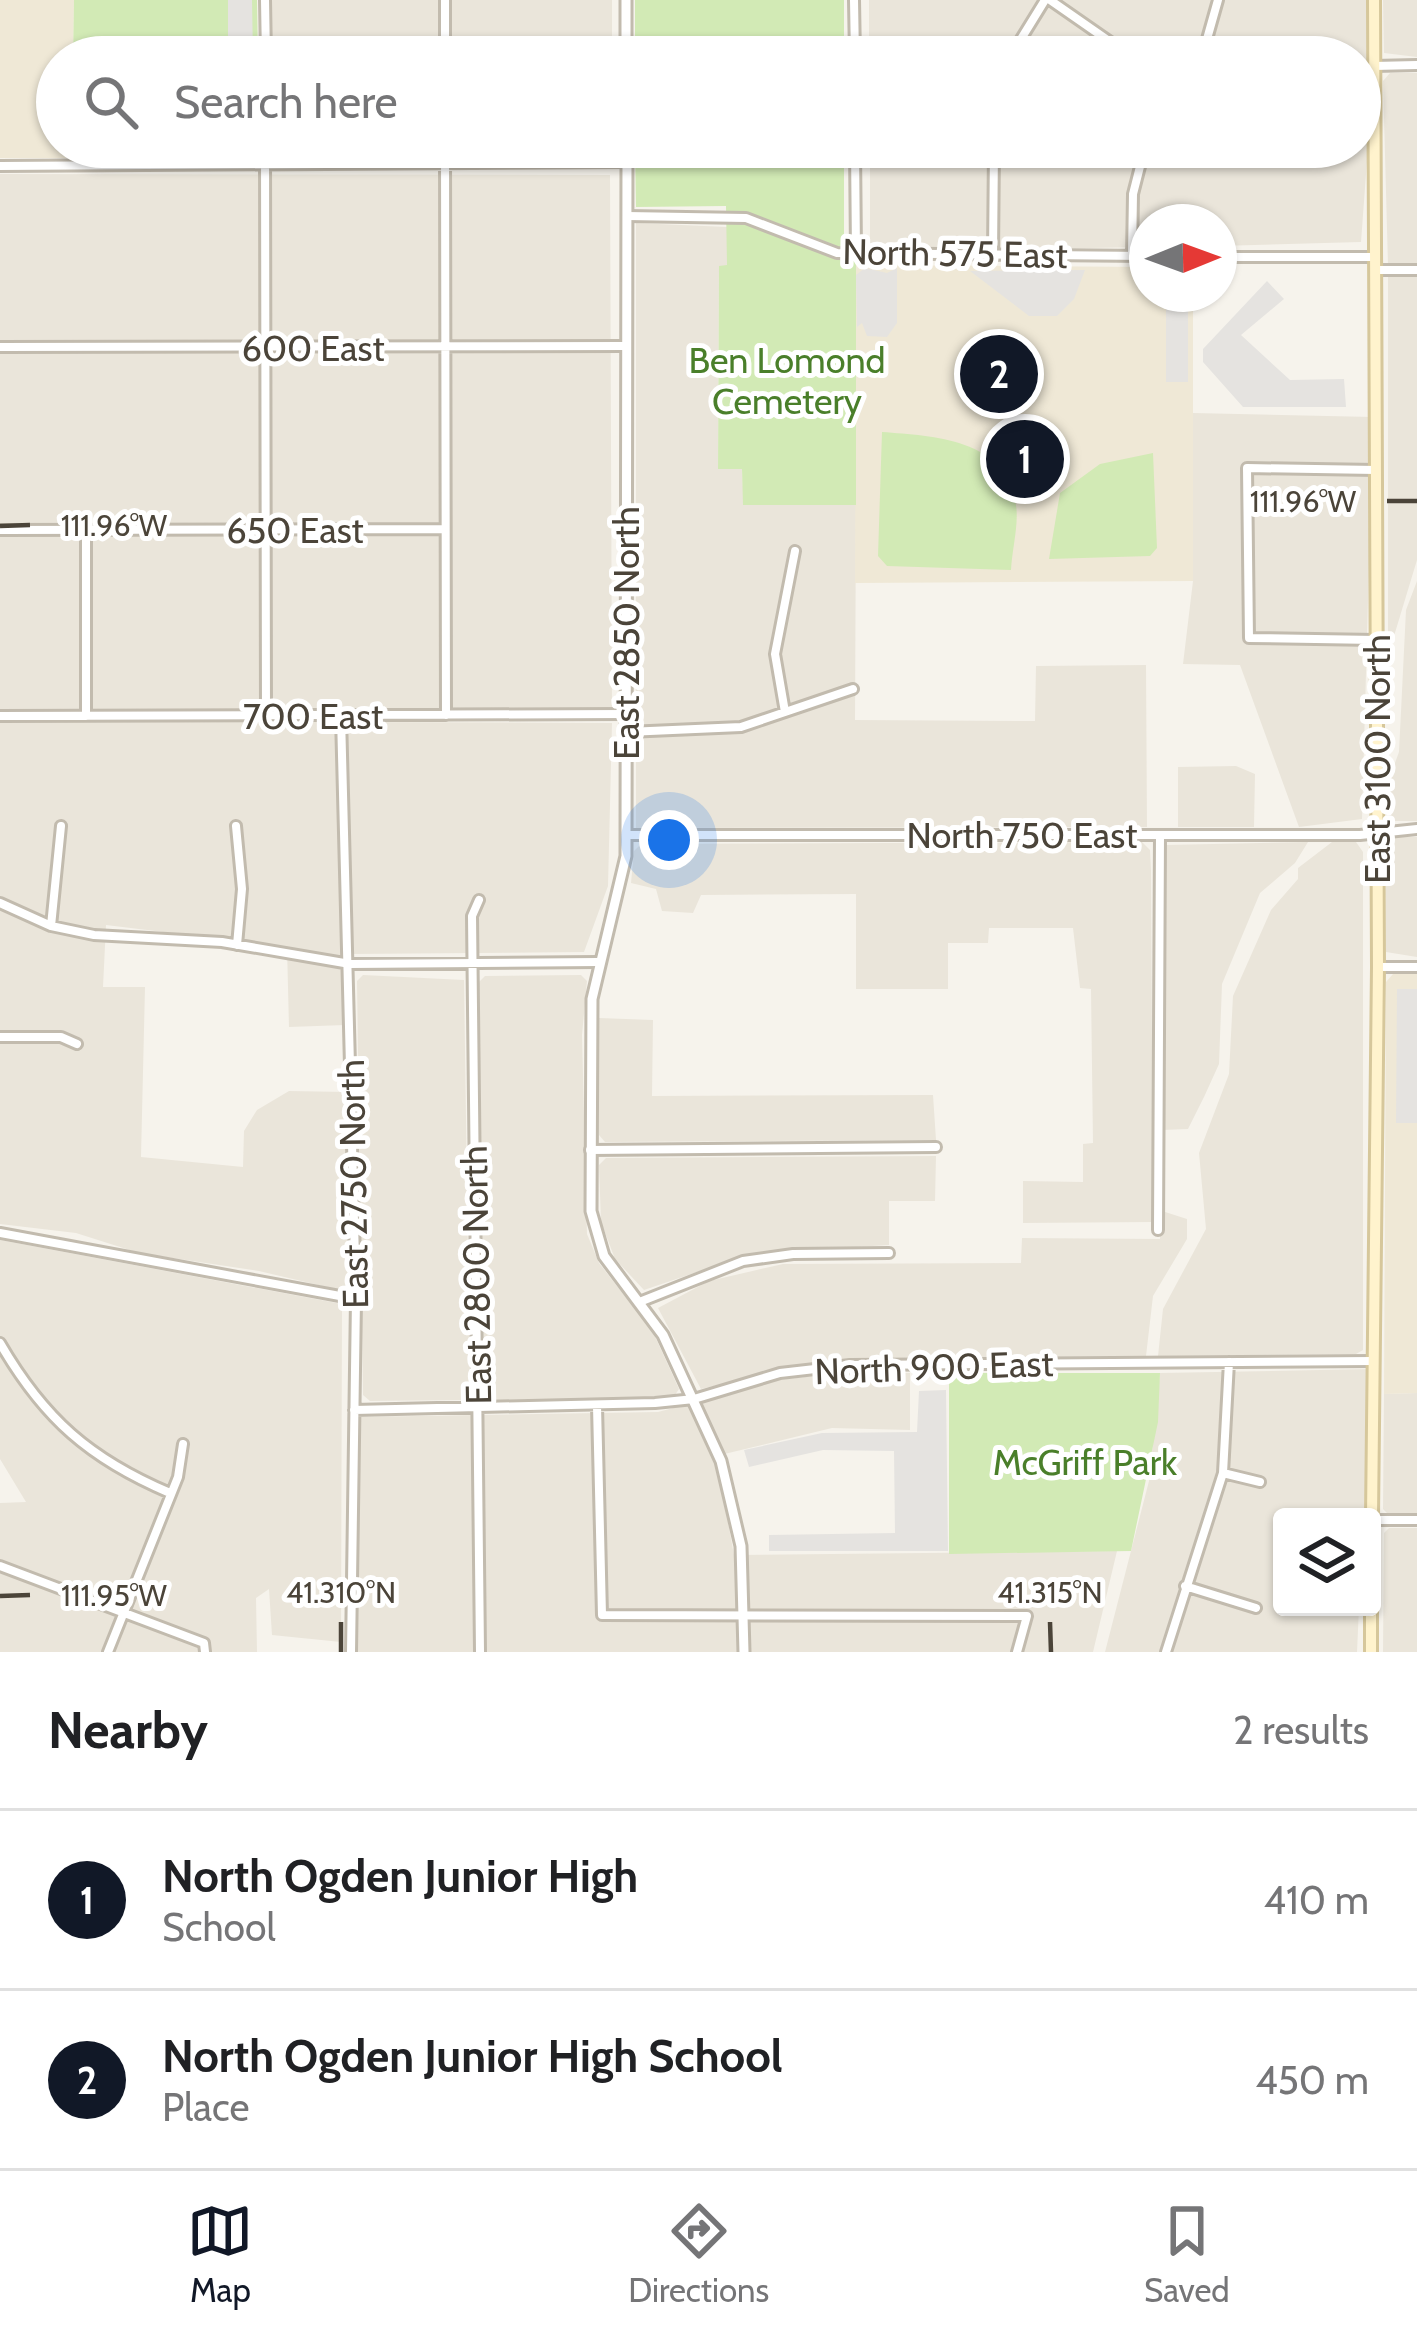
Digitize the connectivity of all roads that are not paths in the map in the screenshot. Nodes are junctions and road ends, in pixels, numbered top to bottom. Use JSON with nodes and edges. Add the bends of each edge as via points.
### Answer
{"nodes":[{"id":1,"x":265,"y":0,"type":"edge"},
{"id":2,"x":445,"y":0,"type":"edge"},
{"id":3,"x":626,"y":0,"type":"edge"},
{"id":4,"x":854,"y":0,"type":"edge"},
{"id":5,"x":1047,"y":0,"type":"edge"},
{"id":6,"x":1218,"y":0,"type":"edge"},
{"id":7,"x":1374,"y":0,"type":"edge"},
{"id":8,"x":266,"y":36,"type":"edge"},
{"id":9,"x":445,"y":36,"type":"edge"},
{"id":10,"x":626,"y":36,"type":"edge"},
{"id":11,"x":855,"y":36,"type":"edge"},
{"id":12,"x":1024,"y":36,"type":"edge"},
{"id":13,"x":1101,"y":36,"type":"edge"},
{"id":14,"x":1208,"y":36,"type":"edge"},
{"id":15,"x":1374,"y":36,"type":"edge"},
{"id":16,"x":1381,"y":65,"type":"edge"},
{"id":17,"x":1417,"y":65,"type":"edge"},
{"id":18,"x":0,"y":166,"type":"edge"},
{"id":19,"x":36,"y":166,"type":"edge"},
{"id":20,"x":265,"y":168,"type":"edge"},
{"id":21,"x":445,"y":168,"type":"edge"},
{"id":22,"x":627,"y":168,"type":"edge"},
{"id":23,"x":855,"y":168,"type":"edge"},
{"id":24,"x":994,"y":168,"type":"edge"},
{"id":25,"x":1140,"y":168,"type":"edge"},
{"id":26,"x":1370,"y":168,"type":"edge"},
{"id":27,"x":1133,"y":204,"type":"edge"},
{"id":28,"x":627,"y":216,"type":"junction"},
{"id":29,"x":856,"y":253,"type":"junction"},
{"id":30,"x":992,"y":255,"type":"junction"},
{"id":31,"x":1129,"y":256,"type":"edge"},
{"id":32,"x":1237,"y":258,"type":"edge"},
{"id":33,"x":1375,"y":264,"type":"junction"},
{"id":34,"x":1417,"y":270,"type":"edge"},
{"id":35,"x":627,"y":346,"type":"junction"},
{"id":36,"x":0,"y":347,"type":"edge"},
{"id":37,"x":265,"y":348,"type":"junction"},
{"id":38,"x":445,"y":348,"type":"junction"},
{"id":39,"x":1376,"y":470,"type":"junction"},
{"id":40,"x":445,"y":529,"type":"junction"},
{"id":41,"x":0,"y":530,"type":"edge"},
{"id":42,"x":86,"y":530,"type":"junction"},
{"id":43,"x":265,"y":530,"type":"junction"},
{"id":44,"x":795,"y":551,"type":"dead end"},
{"id":45,"x":1376,"y":640,"type":"junction"},
{"id":46,"x":853,"y":689,"type":"dead end"},
{"id":47,"x":785,"y":712,"type":"junction"},
{"id":48,"x":626,"y":714,"type":"junction"},
{"id":49,"x":0,"y":716,"type":"edge"},
{"id":50,"x":86,"y":716,"type":"junction"},
{"id":51,"x":266,"y":716,"type":"junction"},
{"id":52,"x":341,"y":716,"type":"junction"},
{"id":53,"x":446,"y":716,"type":"junction"},
{"id":54,"x":627,"y":731,"type":"junction"},
{"id":55,"x":61,"y":826,"type":"dead end"},
{"id":56,"x":236,"y":826,"type":"dead end"},
{"id":57,"x":1417,"y":829,"type":"edge"},
{"id":58,"x":1376,"y":833,"type":"junction"},
{"id":59,"x":626,"y":835,"type":"junction"},
{"id":60,"x":1160,"y":835,"type":"junction"},
{"id":61,"x":479,"y":900,"type":"dead end"},
{"id":62,"x":0,"y":903,"type":"edge"},
{"id":63,"x":51,"y":926,"type":"junction"},
{"id":64,"x":237,"y":945,"type":"junction"},
{"id":65,"x":598,"y":962,"type":"junction"},
{"id":66,"x":350,"y":964,"type":"junction"},
{"id":67,"x":473,"y":964,"type":"junction"},
{"id":68,"x":1378,"y":967,"type":"junction"},
{"id":69,"x":1417,"y":967,"type":"edge"},
{"id":70,"x":0,"y":1037,"type":"edge"},
{"id":71,"x":77,"y":1044,"type":"dead end"},
{"id":72,"x":936,"y":1147,"type":"dead end"},
{"id":73,"x":590,"y":1150,"type":"junction"},
{"id":74,"x":1158,"y":1230,"type":"dead end"},
{"id":75,"x":0,"y":1233,"type":"edge"},
{"id":76,"x":889,"y":1253,"type":"dead end"},
{"id":77,"x":356,"y":1299,"type":"junction"},
{"id":78,"x":642,"y":1301,"type":"junction"},
{"id":79,"x":0,"y":1343,"type":"edge"},
{"id":80,"x":1375,"y":1361,"type":"junction"},
{"id":81,"x":1229,"y":1362,"type":"junction"},
{"id":82,"x":694,"y":1399,"type":"junction"},
{"id":83,"x":598,"y":1406,"type":"junction"},
{"id":84,"x":478,"y":1408,"type":"junction"},
{"id":85,"x":354,"y":1410,"type":"junction"},
{"id":86,"x":183,"y":1444,"type":"dead end"},
{"id":87,"x":1222,"y":1474,"type":"junction"},
{"id":88,"x":1260,"y":1482,"type":"dead end"},
{"id":89,"x":170,"y":1493,"type":"junction"},
{"id":90,"x":1372,"y":1508,"type":"edge"},
{"id":91,"x":1381,"y":1519,"type":"edge"},
{"id":92,"x":1417,"y":1520,"type":"edge"},
{"id":93,"x":0,"y":1566,"type":"edge"},
{"id":94,"x":1185,"y":1586,"type":"junction"},
{"id":95,"x":1256,"y":1608,"type":"dead end"},
{"id":96,"x":121,"y":1613,"type":"junction"},
{"id":97,"x":744,"y":1615,"type":"junction"},
{"id":98,"x":1371,"y":1616,"type":"edge"},
{"id":99,"x":205,"y":1648,"type":"edge"},
{"id":100,"x":108,"y":1652,"type":"edge"},
{"id":101,"x":351,"y":1652,"type":"edge"},
{"id":102,"x":480,"y":1652,"type":"edge"},
{"id":103,"x":744,"y":1652,"type":"edge"},
{"id":104,"x":1017,"y":1652,"type":"edge"},
{"id":105,"x":1166,"y":1652,"type":"edge"},
{"id":106,"x":1371,"y":1652,"type":"edge"}],
"edges":[{"from":1,"to":8,"type":"street"},
{"from":2,"to":9,"type":"street"},
{"from":3,"to":10,"type":"street"},
{"from":4,"to":11,"type":"street"},
{"from":5,"to":12,"type":"street"},
{"from":5,"to":13,"type":"street"},
{"from":6,"to":14,"type":"street"},
{"from":7,"to":15,"type":"main road","name":"East 3100 North"},
{"from":16,"to":17,"type":"street"},
{"from":18,"to":19,"type":"street"},
{"from":20,"to":37,"type":"street"},
{"from":21,"to":38,"type":"street"},
{"from":22,"to":28,"type":"street","name":"East 2850 North"},
{"from":23,"to":29,"type":"street"},
{"from":24,"to":30,"type":"street"},
{"from":25,"to":27,"type":"street"},
{"from":26,"to":33,"type":"main road","name":"East 3100 North"},
{"from":28,"to":29,"type":"street","name":"North 575 East","via":[[746,218],[824,250]]},
{"from":28,"to":35,"type":"street","name":"East 2850 North"},
{"from":29,"to":30,"type":"street","name":"North 575 East"},
{"from":30,"to":31,"type":"street","name":"North 575 East"},
{"from":32,"to":33,"type":"street"},
{"from":33,"to":34,"type":"street"},
{"from":33,"to":39,"type":"main road","name":"East 3100 North"},
{"from":35,"to":38,"type":"street","name":"600 East"},
{"from":35,"to":48,"type":"street","name":"East 2850 North"},
{"from":36,"to":37,"type":"street","name":"600 East"},
{"from":37,"to":38,"type":"street","name":"600 East"},
{"from":37,"to":43,"type":"street"},
{"from":38,"to":40,"type":"street"},
{"from":39,"to":45,"type":"main road","name":"East 3100 North"},
{"from":39,"to":45,"type":"street","via":[[1247,468],[1249,638]]},
{"from":40,"to":43,"type":"street","name":"650 East"},
{"from":40,"to":53,"type":"street"},
{"from":41,"to":42,"type":"street","name":"650 East"},
{"from":42,"to":43,"type":"street","name":"650 East"},
{"from":42,"to":50,"type":"street"},
{"from":43,"to":51,"type":"street"},
{"from":44,"to":47,"type":"street","via":[[775,654]]},
{"from":45,"to":58,"type":"main road","name":"East 3100 North"},
{"from":46,"to":47,"type":"street"},
{"from":47,"to":54,"type":"street","via":[[741,727]]},
{"from":48,"to":53,"type":"street","name":"700 East"},
{"from":48,"to":54,"type":"street","name":"East 2850 North"},
{"from":49,"to":50,"type":"street","name":"700 East"},
{"from":50,"to":51,"type":"street","name":"700 East"},
{"from":51,"to":52,"type":"street","name":"700 East"},
{"from":52,"to":53,"type":"street","name":"700 East"},
{"from":52,"to":66,"type":"street","name":"East 2750 North"},
{"from":54,"to":59,"type":"street","name":"East 2850 North"},
{"from":55,"to":63,"type":"street"},
{"from":56,"to":64,"type":"street"},
{"from":57,"to":58,"type":"street","name":"North 750 East"},
{"from":58,"to":60,"type":"street","name":"North 750 East"},
{"from":58,"to":68,"type":"main road","name":"East 3100 North"},
{"from":59,"to":60,"type":"street","name":"North 750 East"},
{"from":59,"to":65,"type":"street","name":"East 2850 North","via":[[624,877]]},
{"from":60,"to":74,"type":"street"},
{"from":61,"to":67,"type":"street","name":"East 2800 North"},
{"from":62,"to":63,"type":"street"},
{"from":63,"to":64,"type":"street"},
{"from":64,"to":66,"type":"street"},
{"from":65,"to":67,"type":"street"},
{"from":65,"to":73,"type":"street","name":"East 2850 North"},
{"from":66,"to":67,"type":"street"},
{"from":66,"to":77,"type":"street","name":"East 2750 North"},
{"from":67,"to":84,"type":"street","name":"East 2800 North"},
{"from":68,"to":69,"type":"street"},
{"from":68,"to":80,"type":"main road","name":"East 3100 North"},
{"from":70,"to":71,"type":"street"},
{"from":72,"to":73,"type":"street"},
{"from":73,"to":78,"type":"street","name":"East 2850 North","via":[[596,1235]]},
{"from":75,"to":77,"type":"street"},
{"from":76,"to":78,"type":"street","via":[[743,1261]]},
{"from":77,"to":85,"type":"street","name":"East 2750 North"},
{"from":78,"to":82,"type":"street","name":"East 2850 North"},
{"from":79,"to":89,"type":"street","via":[[67,1433],[117,1471]]},
{"from":80,"to":81,"type":"street","name":"North 900 East"},
{"from":80,"to":90,"type":"main road","name":"East 3100 North"},
{"from":81,"to":82,"type":"street","name":"North 900 East","via":[[850,1365],[780,1372]]},
{"from":81,"to":87,"type":"street"},
{"from":82,"to":83,"type":"street","name":"North 900 East"},
{"from":82,"to":97,"type":"street","name":"East 2850 North","via":[[731,1494]]},
{"from":83,"to":84,"type":"street","name":"North 900 East"},
{"from":83,"to":97,"type":"street","via":[[602,1615]]},
{"from":84,"to":85,"type":"street","name":"North 900 East"},
{"from":84,"to":102,"type":"street","name":"East 2800 North"},
{"from":85,"to":101,"type":"street","name":"East 2750 North"},
{"from":86,"to":89,"type":"street"},
{"from":87,"to":88,"type":"street"},
{"from":87,"to":94,"type":"street"},
{"from":89,"to":96,"type":"street"},
{"from":91,"to":92,"type":"street"},
{"from":93,"to":96,"type":"street"},
{"from":94,"to":95,"type":"street"},
{"from":94,"to":105,"type":"street"},
{"from":96,"to":99,"type":"street"},
{"from":96,"to":100,"type":"street"},
{"from":97,"to":103,"type":"street","name":"East 2850 North"},
{"from":97,"to":104,"type":"street","via":[[1027,1616]]},
{"from":98,"to":106,"type":"main road"}]}
